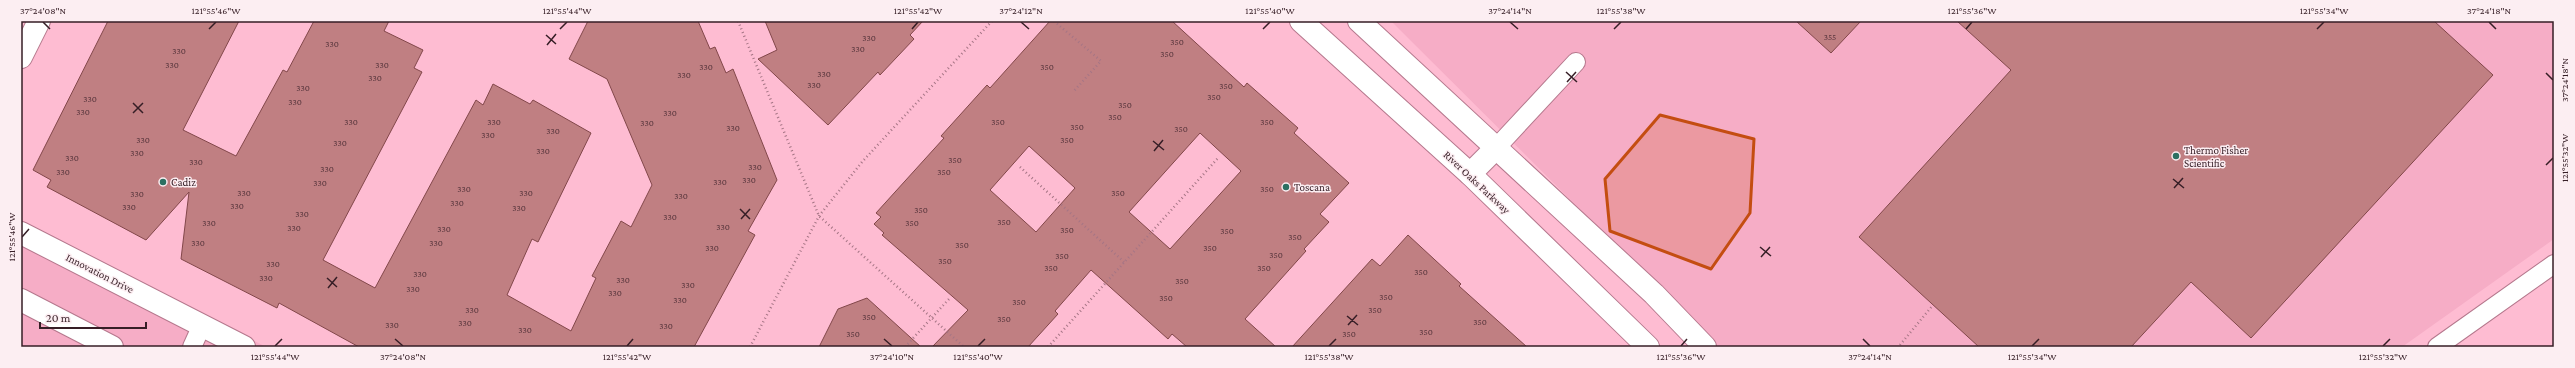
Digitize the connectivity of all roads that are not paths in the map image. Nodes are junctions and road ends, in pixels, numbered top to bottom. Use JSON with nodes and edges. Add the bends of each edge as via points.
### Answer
{"nodes":[{"id":1,"x":39,"y":21,"type":"edge"},
{"id":2,"x":1301,"y":21,"type":"edge"},
{"id":3,"x":1359,"y":21,"type":"edge"},
{"id":4,"x":21,"y":57,"type":"edge"},
{"id":5,"x":1576,"y":62,"type":"dead end"},
{"id":6,"x":1496,"y":148,"type":"junction"},
{"id":7,"x":1470,"y":174,"type":"junction"},
{"id":8,"x":21,"y":233,"type":"edge"},
{"id":9,"x":2554,"y":264,"type":"edge"},
{"id":10,"x":21,"y":300,"type":"edge"},
{"id":11,"x":202,"y":325,"type":"junction"},
{"id":12,"x":112,"y":347,"type":"edge"},
{"id":13,"x":192,"y":347,"type":"edge"},
{"id":14,"x":244,"y":347,"type":"edge"},
{"id":15,"x":1648,"y":347,"type":"edge"},
{"id":16,"x":1705,"y":347,"type":"edge"},
{"id":17,"x":2437,"y":347,"type":"edge"}],
"edges":[{"from":1,"to":4,"type":"street"},
{"from":2,"to":7,"type":"street","name":"River Oaks Parkway"},
{"from":3,"to":6,"type":"street"},
{"from":5,"to":6,"type":"lane"},
{"from":6,"to":7,"type":"street"},
{"from":6,"to":16,"type":"street","via":[[1654,294]]},
{"from":7,"to":15,"type":"street","name":"River Oaks Parkway"},
{"from":8,"to":11,"type":"street","name":"Innovation Drive"},
{"from":9,"to":17,"type":"lane"},
{"from":10,"to":12,"type":"street"},
{"from":11,"to":13,"type":"lane"},
{"from":11,"to":14,"type":"street","name":"Innovation Drive"}]}
